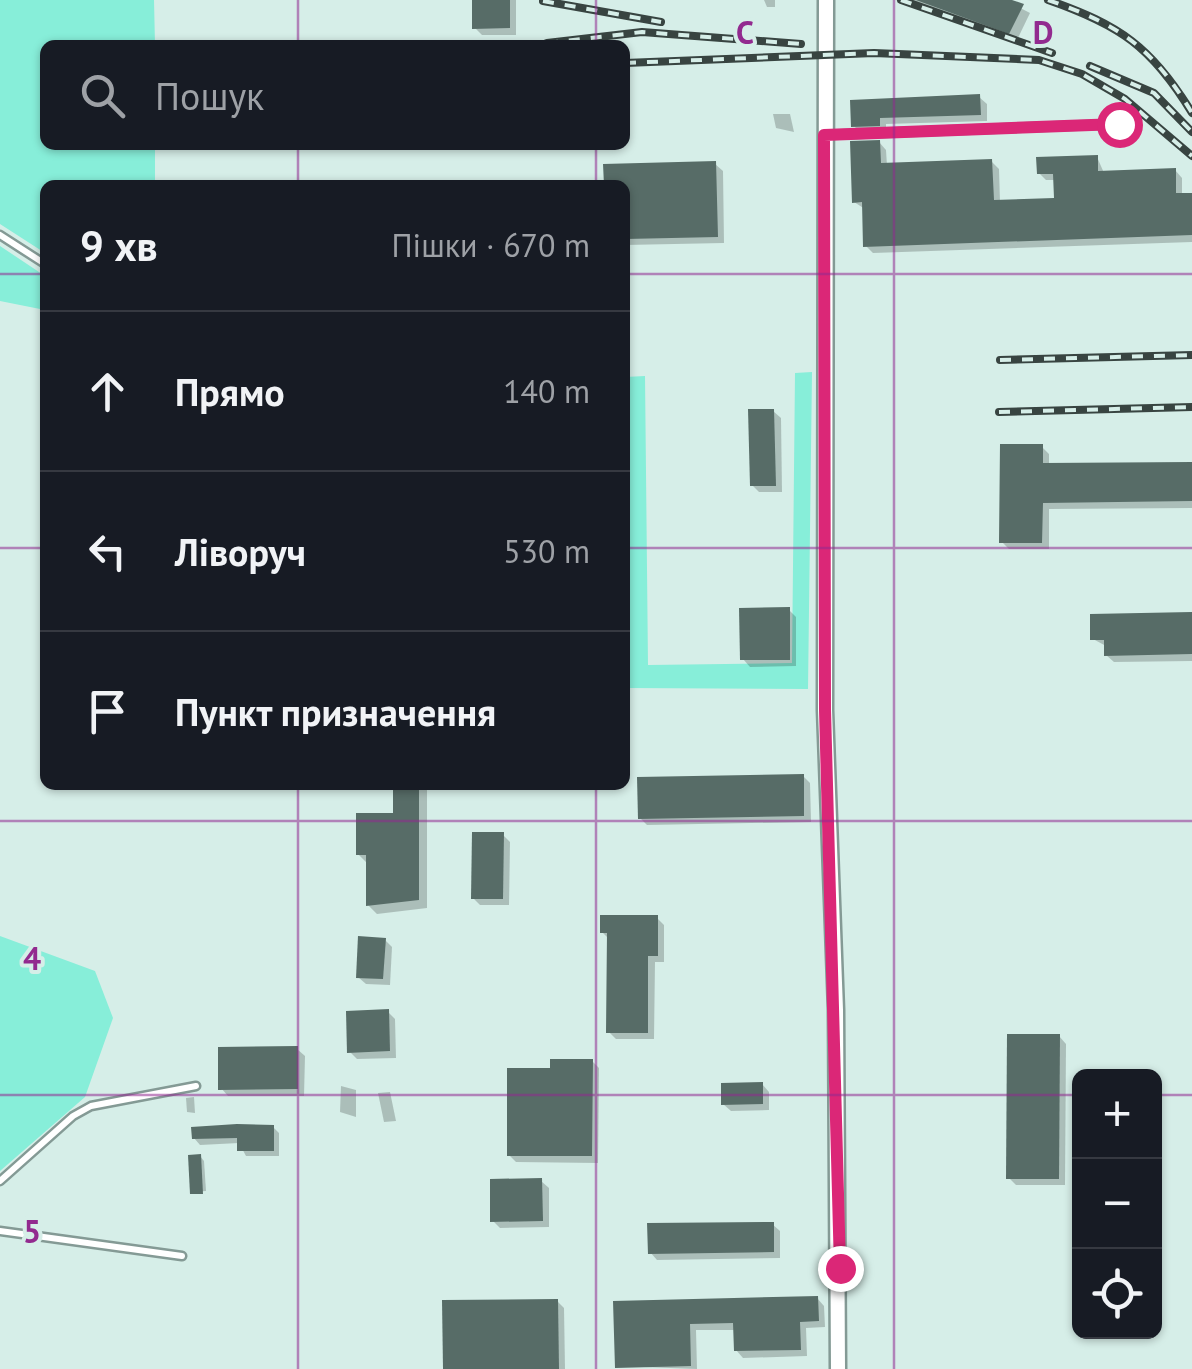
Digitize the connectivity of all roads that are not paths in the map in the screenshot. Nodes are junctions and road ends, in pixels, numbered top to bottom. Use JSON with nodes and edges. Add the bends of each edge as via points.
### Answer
{"nodes":[{"id":1,"x":826,"y":0,"type":"edge"},
{"id":2,"x":1119,"y":124,"type":"dead end"},
{"id":3,"x":824,"y":135,"type":"junction"},
{"id":4,"x":0,"y":235,"type":"edge"},
{"id":5,"x":40,"y":261,"type":"edge"},
{"id":6,"x":196,"y":1086,"type":"dead end"},
{"id":7,"x":0,"y":1181,"type":"edge"},
{"id":8,"x":0,"y":1232,"type":"edge"},
{"id":9,"x":182,"y":1256,"type":"dead end"},
{"id":10,"x":838,"y":1369,"type":"edge"}],
"edges":[{"from":1,"to":3,"type":"street"},
{"from":2,"to":3,"type":"lane"},
{"from":3,"to":10,"type":"street","via":[[825,710],[836,1010]]},
{"from":4,"to":5,"type":"lane"},
{"from":6,"to":7,"type":"lane","via":[[91,1106]]},
{"from":8,"to":9,"type":"lane"}]}
